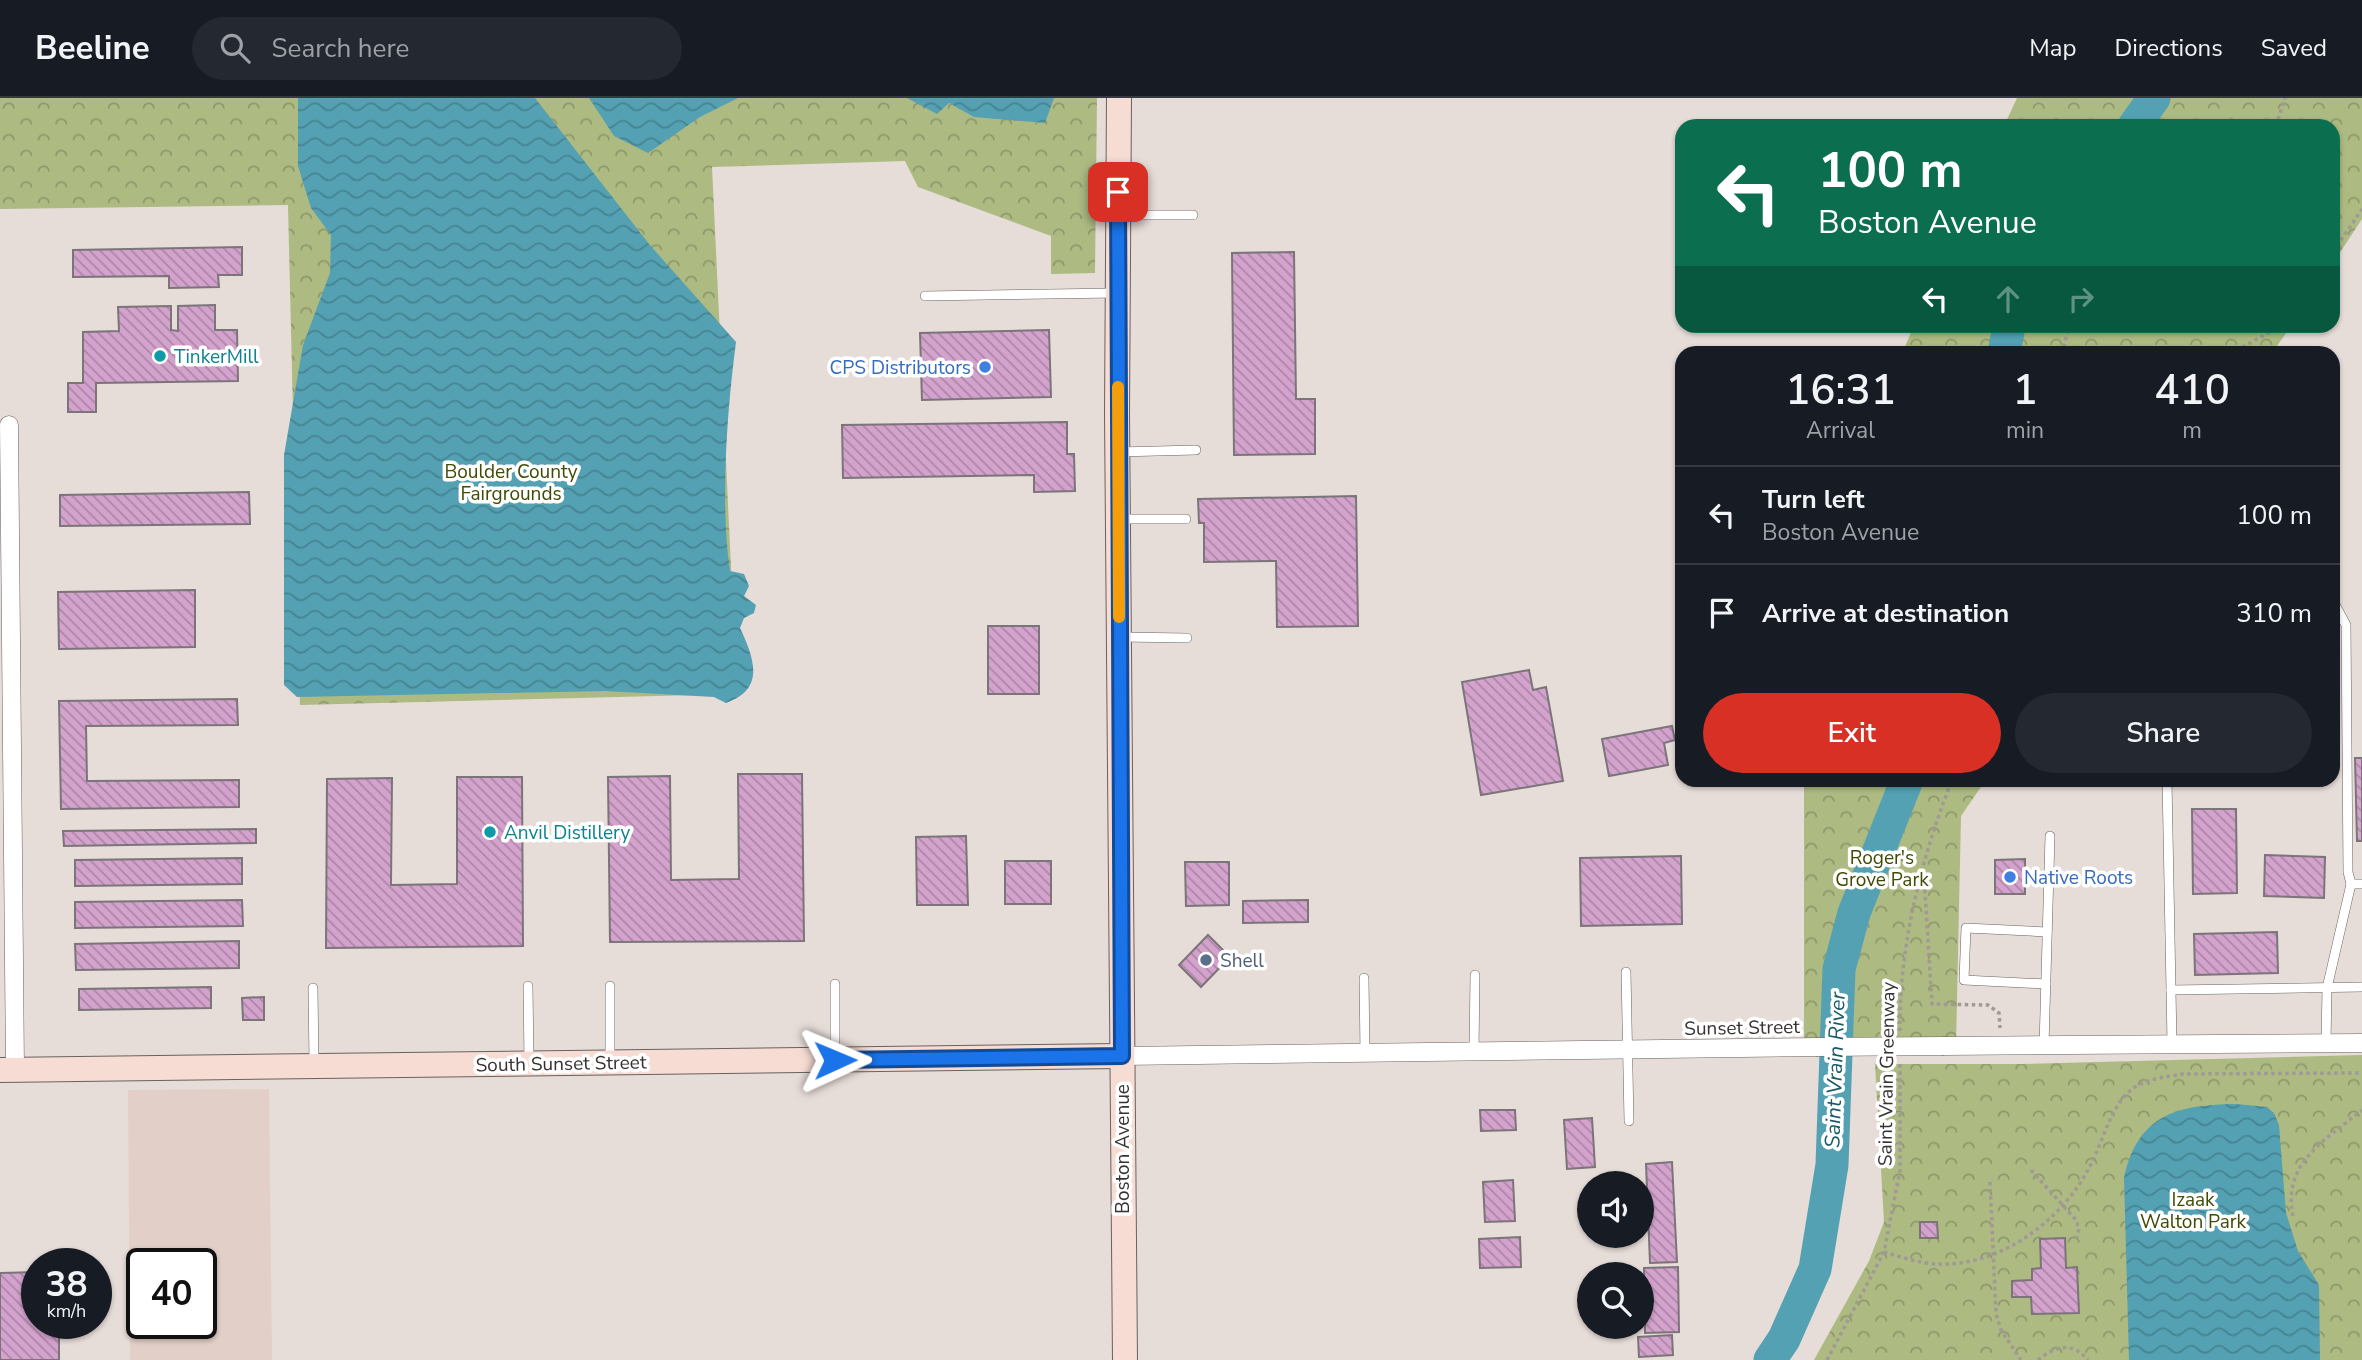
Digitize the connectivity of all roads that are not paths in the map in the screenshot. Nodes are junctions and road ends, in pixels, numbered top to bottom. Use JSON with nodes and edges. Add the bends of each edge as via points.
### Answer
{"nodes":[{"id":1,"x":1119,"y":98,"type":"edge"},
{"id":2,"x":1118,"y":215,"type":"junction"},
{"id":3,"x":1192,"y":215,"type":"dead end"},
{"id":4,"x":1118,"y":293,"type":"junction"},
{"id":5,"x":925,"y":296,"type":"dead end"},
{"id":6,"x":9,"y":425,"type":"dead end"},
{"id":7,"x":1196,"y":450,"type":"dead end"},
{"id":8,"x":1118,"y":452,"type":"junction"},
{"id":9,"x":1118,"y":519,"type":"junction"},
{"id":10,"x":1186,"y":519,"type":"dead end"},
{"id":11,"x":2340,"y":614,"type":"edge"},
{"id":12,"x":1119,"y":637,"type":"junction"},
{"id":13,"x":1187,"y":638,"type":"dead end"},
{"id":14,"x":2167,"y":787,"type":"edge"},
{"id":15,"x":2050,"y":836,"type":"dead end"},
{"id":16,"x":2351,"y":884,"type":"junction"},
{"id":17,"x":2362,"y":884,"type":"edge"},
{"id":18,"x":2047,"y":932,"type":"junction"},
{"id":19,"x":1626,"y":972,"type":"dead end"},
{"id":20,"x":1475,"y":975,"type":"dead end"},
{"id":21,"x":1364,"y":978,"type":"dead end"},
{"id":22,"x":835,"y":984,"type":"dead end"},
{"id":23,"x":2046,"y":984,"type":"junction"},
{"id":24,"x":528,"y":986,"type":"dead end"},
{"id":25,"x":610,"y":986,"type":"dead end"},
{"id":26,"x":313,"y":988,"type":"dead end"},
{"id":27,"x":2327,"y":988,"type":"junction"},
{"id":28,"x":2362,"y":988,"type":"edge"},
{"id":29,"x":2171,"y":990,"type":"junction"},
{"id":30,"x":2362,"y":1043,"type":"edge"},
{"id":31,"x":2172,"y":1044,"type":"junction"},
{"id":32,"x":2326,"y":1044,"type":"junction"},
{"id":33,"x":2044,"y":1046,"type":"junction"},
{"id":34,"x":1627,"y":1049,"type":"junction"},
{"id":35,"x":1474,"y":1052,"type":"junction"},
{"id":36,"x":1365,"y":1054,"type":"junction"},
{"id":37,"x":1122,"y":1056,"type":"junction"},
{"id":38,"x":835,"y":1060,"type":"junction"},
{"id":39,"x":529,"y":1063,"type":"junction"},
{"id":40,"x":610,"y":1063,"type":"junction"},
{"id":41,"x":314,"y":1066,"type":"junction"},
{"id":42,"x":7,"y":1070,"type":"edge"},
{"id":43,"x":1629,"y":1121,"type":"dead end"},
{"id":44,"x":1125,"y":1360,"type":"edge"}],
"edges":[{"from":1,"to":2,"type":"street","name":"Boston Avenue"},
{"from":2,"to":3,"type":"lane"},
{"from":2,"to":4,"type":"street","name":"Boston Avenue"},
{"from":4,"to":5,"type":"lane"},
{"from":4,"to":8,"type":"street","name":"Boston Avenue"},
{"from":6,"to":42,"type":"street"},
{"from":7,"to":8,"type":"lane"},
{"from":8,"to":9,"type":"street","name":"Boston Avenue"},
{"from":9,"to":10,"type":"lane"},
{"from":9,"to":12,"type":"street","name":"Boston Avenue"},
{"from":11,"to":16,"type":"lane","via":[[2346,625],[2347,872]]},
{"from":12,"to":13,"type":"lane"},
{"from":12,"to":37,"type":"street","name":"Boston Avenue"},
{"from":14,"to":29,"type":"lane"},
{"from":15,"to":18,"type":"lane"},
{"from":16,"to":17,"type":"lane"},
{"from":16,"to":27,"type":"lane"},
{"from":18,"to":23,"type":"lane"},
{"from":18,"to":23,"type":"lane","via":[[1966,928],[1964,980]]},
{"from":19,"to":34,"type":"lane"},
{"from":20,"to":35,"type":"lane"},
{"from":21,"to":36,"type":"lane"},
{"from":22,"to":38,"type":"lane"},
{"from":23,"to":33,"type":"lane"},
{"from":24,"to":39,"type":"lane"},
{"from":25,"to":40,"type":"lane"},
{"from":26,"to":41,"type":"lane"},
{"from":27,"to":28,"type":"lane"},
{"from":27,"to":29,"type":"lane"},
{"from":27,"to":32,"type":"lane"},
{"from":29,"to":31,"type":"lane"},
{"from":30,"to":32,"type":"street","name":"Sunset Street"},
{"from":31,"to":32,"type":"street","name":"Sunset Street"},
{"from":31,"to":33,"type":"street","name":"Sunset Street"},
{"from":33,"to":34,"type":"street","name":"Sunset Street","bridge":true},
{"from":34,"to":35,"type":"street","name":"Sunset Street"},
{"from":34,"to":43,"type":"lane"},
{"from":35,"to":36,"type":"street","name":"Sunset Street"},
{"from":36,"to":37,"type":"street","name":"Sunset Street"},
{"from":37,"to":38,"type":"street","name":"South Sunset Street"},
{"from":37,"to":44,"type":"street","name":"Boston Avenue"},
{"from":38,"to":40,"type":"street","name":"South Sunset Street"},
{"from":39,"to":40,"type":"street","name":"South Sunset Street"},
{"from":39,"to":41,"type":"street","name":"South Sunset Street"},
{"from":41,"to":42,"type":"street","name":"South Sunset Street"}]}
